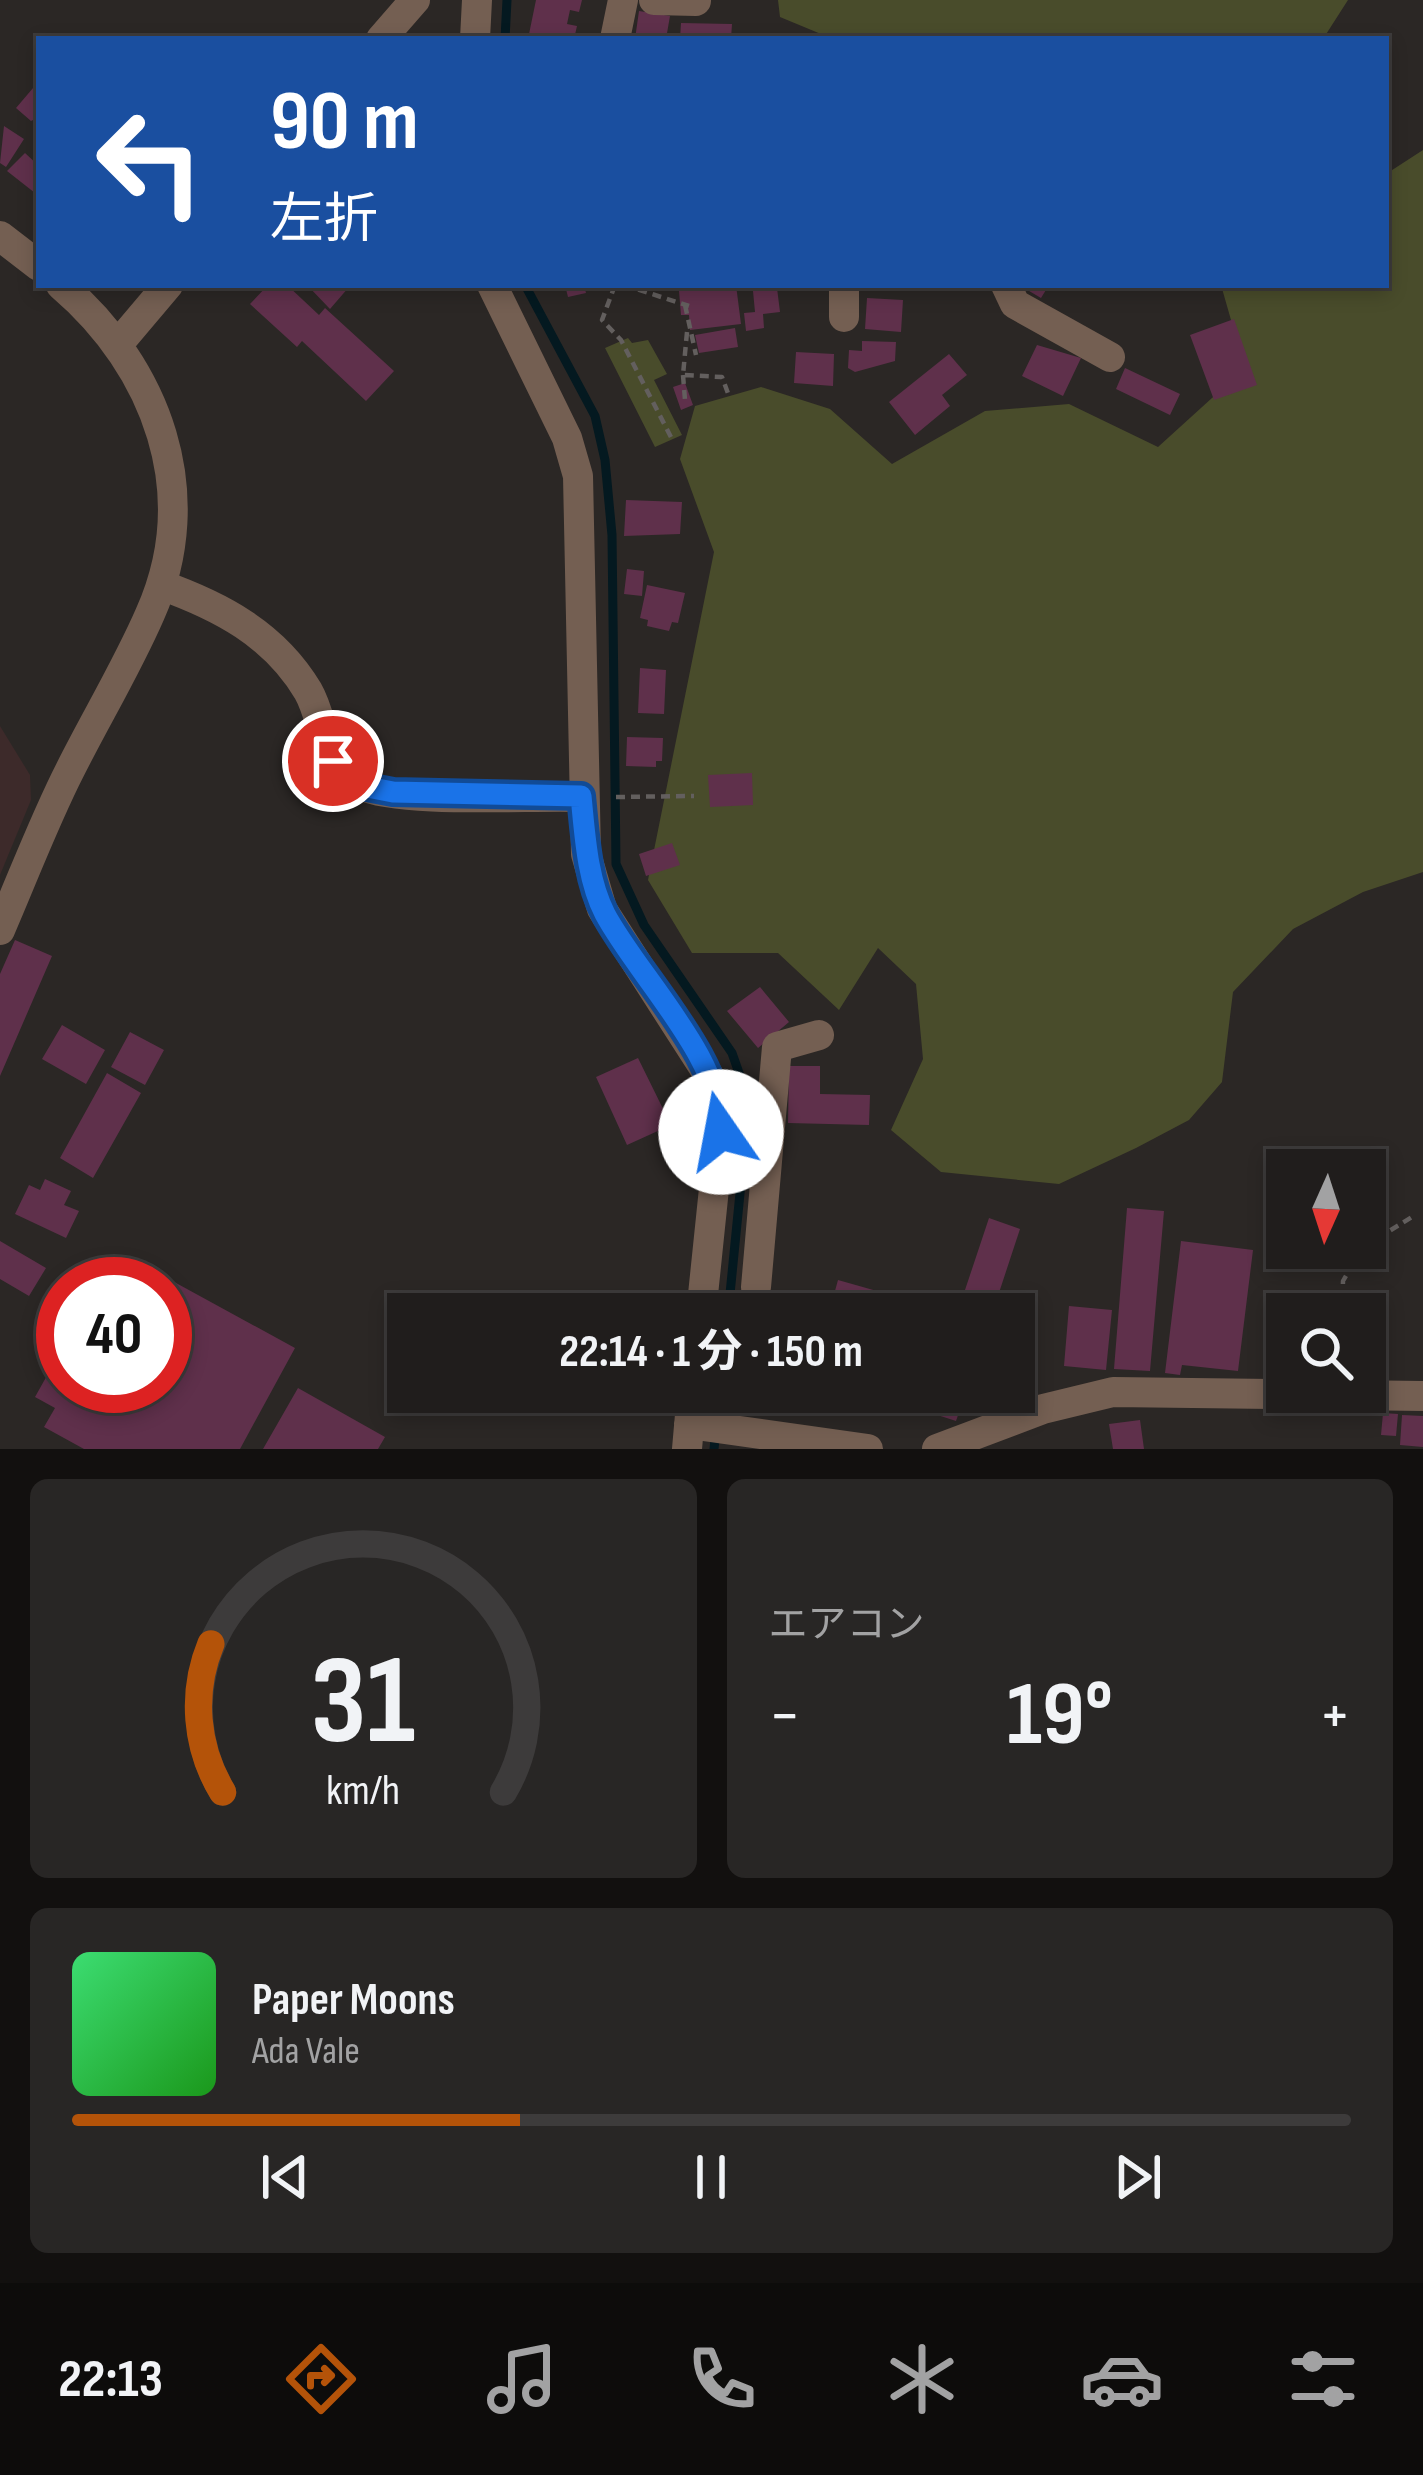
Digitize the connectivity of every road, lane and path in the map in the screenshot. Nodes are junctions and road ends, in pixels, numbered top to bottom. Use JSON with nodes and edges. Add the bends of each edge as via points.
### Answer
{"nodes":[{"id":1,"x":415,"y":0,"type":"edge"},
{"id":2,"x":477,"y":0,"type":"edge"},
{"id":3,"x":623,"y":0,"type":"edge"},
{"id":4,"x":654,"y":0,"type":"edge"},
{"id":5,"x":696,"y":1,"type":"edge"},
{"id":6,"x":384,"y":36,"type":"edge"},
{"id":7,"x":475,"y":36,"type":"edge"},
{"id":8,"x":616,"y":36,"type":"edge"},
{"id":9,"x":0,"y":236,"type":"edge"},
{"id":10,"x":36,"y":264,"type":"edge"},
{"id":11,"x":64,"y":288,"type":"edge"},
{"id":12,"x":165,"y":288,"type":"edge"},
{"id":13,"x":493,"y":288,"type":"edge"},
{"id":14,"x":618,"y":288,"type":"edge"},
{"id":15,"x":630,"y":288,"type":"edge"},
{"id":16,"x":649,"y":288,"type":"edge"},
{"id":17,"x":1008,"y":288,"type":"edge"},
{"id":18,"x":651,"y":294,"type":"junction"},
{"id":19,"x":687,"y":332,"type":"junction"},
{"id":20,"x":119,"y":343,"type":"junction"},
{"id":21,"x":696,"y":355,"type":"dead end"},
{"id":22,"x":1110,"y":357,"type":"dead end"},
{"id":23,"x":683,"y":375,"type":"junction"},
{"id":24,"x":729,"y":396,"type":"dead end"},
{"id":25,"x":685,"y":400,"type":"dead end"},
{"id":26,"x":673,"y":441,"type":"dead end"},
{"id":27,"x":161,"y":585,"type":"junction"},
{"id":28,"x":694,"y":796,"type":"dead end"},
{"id":29,"x":592,"y":797,"type":"junction"},
{"id":30,"x":0,"y":930,"type":"edge"},
{"id":31,"x":819,"y":1035,"type":"dead end"},
{"id":32,"x":742,"y":1121,"type":"junction"},
{"id":33,"x":1412,"y":1217,"type":"dead end"},
{"id":34,"x":1386,"y":1233,"type":"edge"},
{"id":35,"x":756,"y":1287,"type":"dead end"},
{"id":36,"x":705,"y":1293,"type":"edge"},
{"id":37,"x":1423,"y":1396,"type":"edge"},
{"id":38,"x":688,"y":1436,"type":"edge"},
{"id":39,"x":737,"y":1439,"type":"edge"},
{"id":40,"x":973,"y":1444,"type":"edge"},
{"id":41,"x":857,"y":1448,"type":"edge"},
{"id":42,"x":938,"y":1449,"type":"edge"}],
"edges":[{"from":1,"to":6,"type":"street"},
{"from":2,"to":7,"type":"street"},
{"from":3,"to":8,"type":"street"},
{"from":4,"to":5,"type":"street"},
{"from":9,"to":10,"type":"street"},
{"from":11,"to":20,"type":"street"},
{"from":12,"to":20,"type":"street"},
{"from":13,"to":29,"type":"street","via":[[568,438],[578,476]]},
{"from":14,"to":26,"type":"path","via":[[602,320],[621,340]]},
{"from":15,"to":18,"type":"path"},
{"from":16,"to":18,"type":"path"},
{"from":17,"to":22,"type":"street","via":[[1016,304]]},
{"from":18,"to":19,"type":"path","via":[[687,306]]},
{"from":19,"to":21,"type":"path"},
{"from":19,"to":23,"type":"path"},
{"from":20,"to":27,"type":"street","via":[[147,391],[171,473],[172,531]]},
{"from":23,"to":24,"type":"path","via":[[722,377]]},
{"from":23,"to":25,"type":"path"},
{"from":27,"to":29,"type":"street","via":[[221,607],[278,655],[307,688],[333,761],[362,786]]},
{"from":27,"to":30,"type":"street"},
{"from":28,"to":29,"type":"path"},
{"from":29,"to":32,"type":"street","via":[[586,854],[602,909]]},
{"from":31,"to":32,"type":"street","via":[[777,1047]]},
{"from":32,"to":35,"type":"street"},
{"from":32,"to":36,"type":"street"},
{"from":33,"to":34,"type":"path"},
{"from":37,"to":40,"type":"street","via":[[1113,1392],[1043,1408]]},
{"from":38,"to":39,"type":"street"},
{"from":39,"to":41,"type":"street"},
{"from":40,"to":42,"type":"street"}]}
